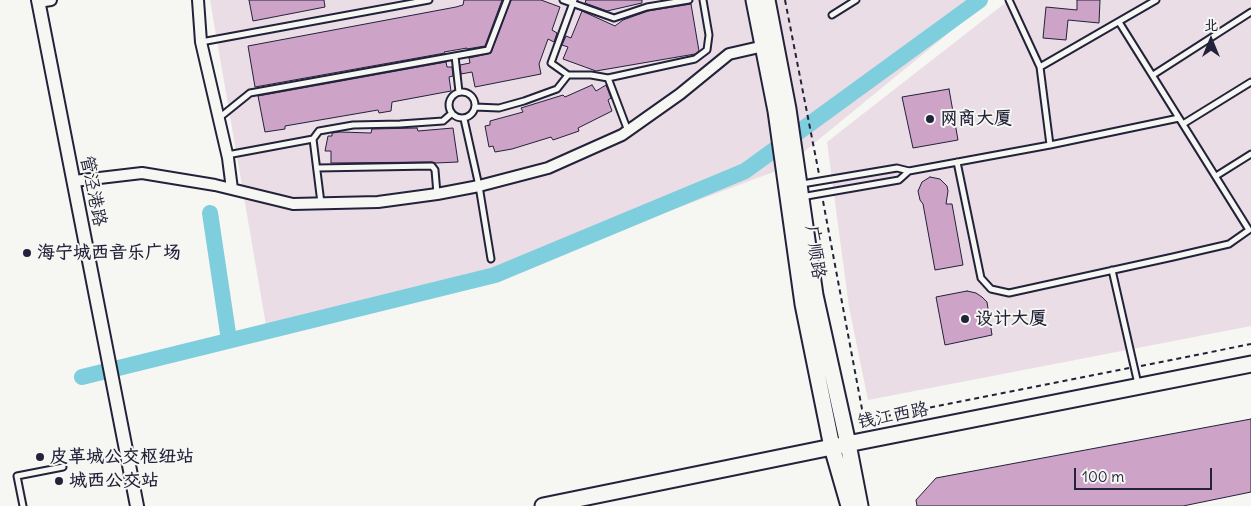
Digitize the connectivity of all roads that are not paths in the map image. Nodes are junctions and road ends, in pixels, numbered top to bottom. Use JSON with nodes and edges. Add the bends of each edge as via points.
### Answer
{"nodes":[{"id":1,"x":198,"y":0,"type":"edge"},
{"id":2,"x":429,"y":0,"type":"edge"},
{"id":3,"x":507,"y":0,"type":"edge"},
{"id":4,"x":563,"y":0,"type":"edge"},
{"id":5,"x":646,"y":0,"type":"edge"},
{"id":6,"x":689,"y":0,"type":"edge"},
{"id":7,"x":703,"y":0,"type":"edge"},
{"id":8,"x":754,"y":0,"type":"edge"},
{"id":9,"x":767,"y":0,"type":"edge"},
{"id":10,"x":856,"y":0,"type":"edge"},
{"id":11,"x":1009,"y":0,"type":"edge"},
{"id":12,"x":1156,"y":0,"type":"edge"},
{"id":13,"x":42,"y":1,"type":"edge"},
{"id":14,"x":574,"y":2,"type":"edge"},
{"id":15,"x":647,"y":7,"type":"junction"},
{"id":16,"x":1251,"y":12,"type":"edge"},
{"id":17,"x":832,"y":14,"type":"dead end"},
{"id":18,"x":1119,"y":22,"type":"junction"},
{"id":19,"x":201,"y":42,"type":"junction"},
{"id":20,"x":764,"y":46,"type":"junction"},
{"id":21,"x":455,"y":56,"type":"junction"},
{"id":22,"x":1040,"y":67,"type":"junction"},
{"id":23,"x":568,"y":75,"type":"junction"},
{"id":24,"x":1153,"y":76,"type":"junction"},
{"id":25,"x":608,"y":78,"type":"junction"},
{"id":26,"x":1251,"y":82,"type":"edge"},
{"id":27,"x":459,"y":92,"type":"junction"},
{"id":28,"x":475,"y":107,"type":"junction"},
{"id":29,"x":782,"y":110,"type":"junction"},
{"id":30,"x":452,"y":114,"type":"junction"},
{"id":31,"x":219,"y":118,"type":"junction"},
{"id":32,"x":1179,"y":118,"type":"junction"},
{"id":33,"x":464,"y":119,"type":"junction"},
{"id":34,"x":1183,"y":124,"type":"junction"},
{"id":35,"x":628,"y":131,"type":"junction"},
{"id":36,"x":313,"y":139,"type":"junction"},
{"id":37,"x":1050,"y":145,"type":"junction"},
{"id":38,"x":1251,"y":154,"type":"edge"},
{"id":39,"x":227,"y":156,"type":"junction"},
{"id":40,"x":957,"y":162,"type":"junction"},
{"id":41,"x":317,"y":168,"type":"junction"},
{"id":42,"x":909,"y":171,"type":"junction"},
{"id":43,"x":1216,"y":176,"type":"junction"},
{"id":44,"x":74,"y":181,"type":"junction"},
{"id":45,"x":793,"y":184,"type":"junction"},
{"id":46,"x":479,"y":186,"type":"junction"},
{"id":47,"x":232,"y":189,"type":"junction"},
{"id":48,"x":437,"y":194,"type":"junction"},
{"id":49,"x":321,"y":203,"type":"junction"},
{"id":50,"x":491,"y":259,"type":"dead end"},
{"id":51,"x":1112,"y":270,"type":"junction"},
{"id":52,"x":1251,"y":364,"type":"edge"},
{"id":53,"x":1138,"y":387,"type":"junction"},
{"id":54,"x":848,"y":444,"type":"junction"},
{"id":55,"x":832,"y":447,"type":"junction"},
{"id":56,"x":63,"y":467,"type":"dead end"},
{"id":57,"x":23,"y":506,"type":"edge"},
{"id":58,"x":137,"y":506,"type":"edge"},
{"id":59,"x":543,"y":506,"type":"edge"},
{"id":60,"x":849,"y":506,"type":"edge"},
{"id":61,"x":860,"y":506,"type":"edge"}],
"edges":[{"from":1,"to":19,"type":"street"},
{"from":2,"to":19,"type":"lane"},
{"from":3,"to":21,"type":"lane","via":[[488,50]]},
{"from":4,"to":14,"type":"lane"},
{"from":5,"to":15,"type":"lane"},
{"from":6,"to":15,"type":"lane"},
{"from":7,"to":25,"type":"lane","via":[[709,35],[707,50],[695,59]]},
{"from":8,"to":20,"type":"main road","name":"广顺路"},
{"from":9,"to":29,"type":"main road","name":"广顺路"},
{"from":10,"to":17,"type":"lane"},
{"from":11,"to":22,"type":"lane"},
{"from":12,"to":18,"type":"lane"},
{"from":13,"to":44,"type":"street","name":"管泾港路"},
{"from":14,"to":15,"type":"lane","via":[[614,18]]},
{"from":14,"to":23,"type":"lane","via":[[551,63]]},
{"from":16,"to":24,"type":"lane"},
{"from":18,"to":22,"type":"lane"},
{"from":18,"to":24,"type":"lane"},
{"from":19,"to":31,"type":"street"},
{"from":20,"to":29,"type":"main road","name":"广顺路"},
{"from":20,"to":35,"type":"street","via":[[729,54]]},
{"from":21,"to":27,"type":"lane"},
{"from":21,"to":31,"type":"lane","via":[[250,93]]},
{"from":22,"to":37,"type":"lane"},
{"from":23,"to":25,"type":"lane"},
{"from":23,"to":28,"type":"lane","via":[[557,89],[524,101],[499,108]]},
{"from":24,"to":32,"type":"lane"},
{"from":25,"to":35,"type":"lane"},
{"from":26,"to":34,"type":"lane"},
{"from":27,"to":28,"type":"lane","via":[[468,93]]},
{"from":27,"to":30,"type":"lane","via":[[449,101]]},
{"from":28,"to":33,"type":"lane","via":[[472,115]]},
{"from":29,"to":45,"type":"main road","name":"广顺路"},
{"from":30,"to":33,"type":"lane"},
{"from":30,"to":36,"type":"lane","via":[[443,121],[353,125],[319,131]]},
{"from":31,"to":39,"type":"street"},
{"from":32,"to":34,"type":"lane"},
{"from":32,"to":37,"type":"lane"},
{"from":33,"to":46,"type":"lane"},
{"from":34,"to":43,"type":"lane"},
{"from":35,"to":46,"type":"street","via":[[548,168]]},
{"from":36,"to":39,"type":"lane"},
{"from":36,"to":41,"type":"lane"},
{"from":37,"to":40,"type":"lane"},
{"from":38,"to":43,"type":"lane"},
{"from":39,"to":47,"type":"street"},
{"from":40,"to":42,"type":"lane"},
{"from":40,"to":51,"type":"lane","via":[[981,278],[991,289],[1009,293]]},
{"from":41,"to":48,"type":"lane","via":[[432,166]]},
{"from":41,"to":49,"type":"lane"},
{"from":42,"to":45,"type":"lane","via":[[897,168]]},
{"from":42,"to":45,"type":"lane","via":[[899,180],[822,193]]},
{"from":43,"to":51,"type":"lane","via":[[1249,230],[1229,244]]},
{"from":44,"to":47,"type":"street","via":[[142,173]]},
{"from":44,"to":58,"type":"street","name":"管泾港路"},
{"from":45,"to":54,"type":"main road","name":"广顺路"},
{"from":45,"to":55,"type":"main road","name":"广顺路","via":[[803,304]]},
{"from":46,"to":48,"type":"street"},
{"from":46,"to":50,"type":"lane"},
{"from":47,"to":49,"type":"street","via":[[294,204]]},
{"from":48,"to":49,"type":"street","via":[[378,202]]},
{"from":51,"to":53,"type":"lane"},
{"from":52,"to":53,"type":"main road","name":"钱江西路"},
{"from":53,"to":54,"type":"main road","name":"钱江西路"},
{"from":54,"to":55,"type":"main road","name":"钱江西路"},
{"from":54,"to":61,"type":"main road","name":"广顺路"},
{"from":55,"to":59,"type":"main road","name":"钱江西路"},
{"from":55,"to":60,"type":"main road","name":"广顺路"},
{"from":56,"to":57,"type":"lane","via":[[17,476]]}]}
